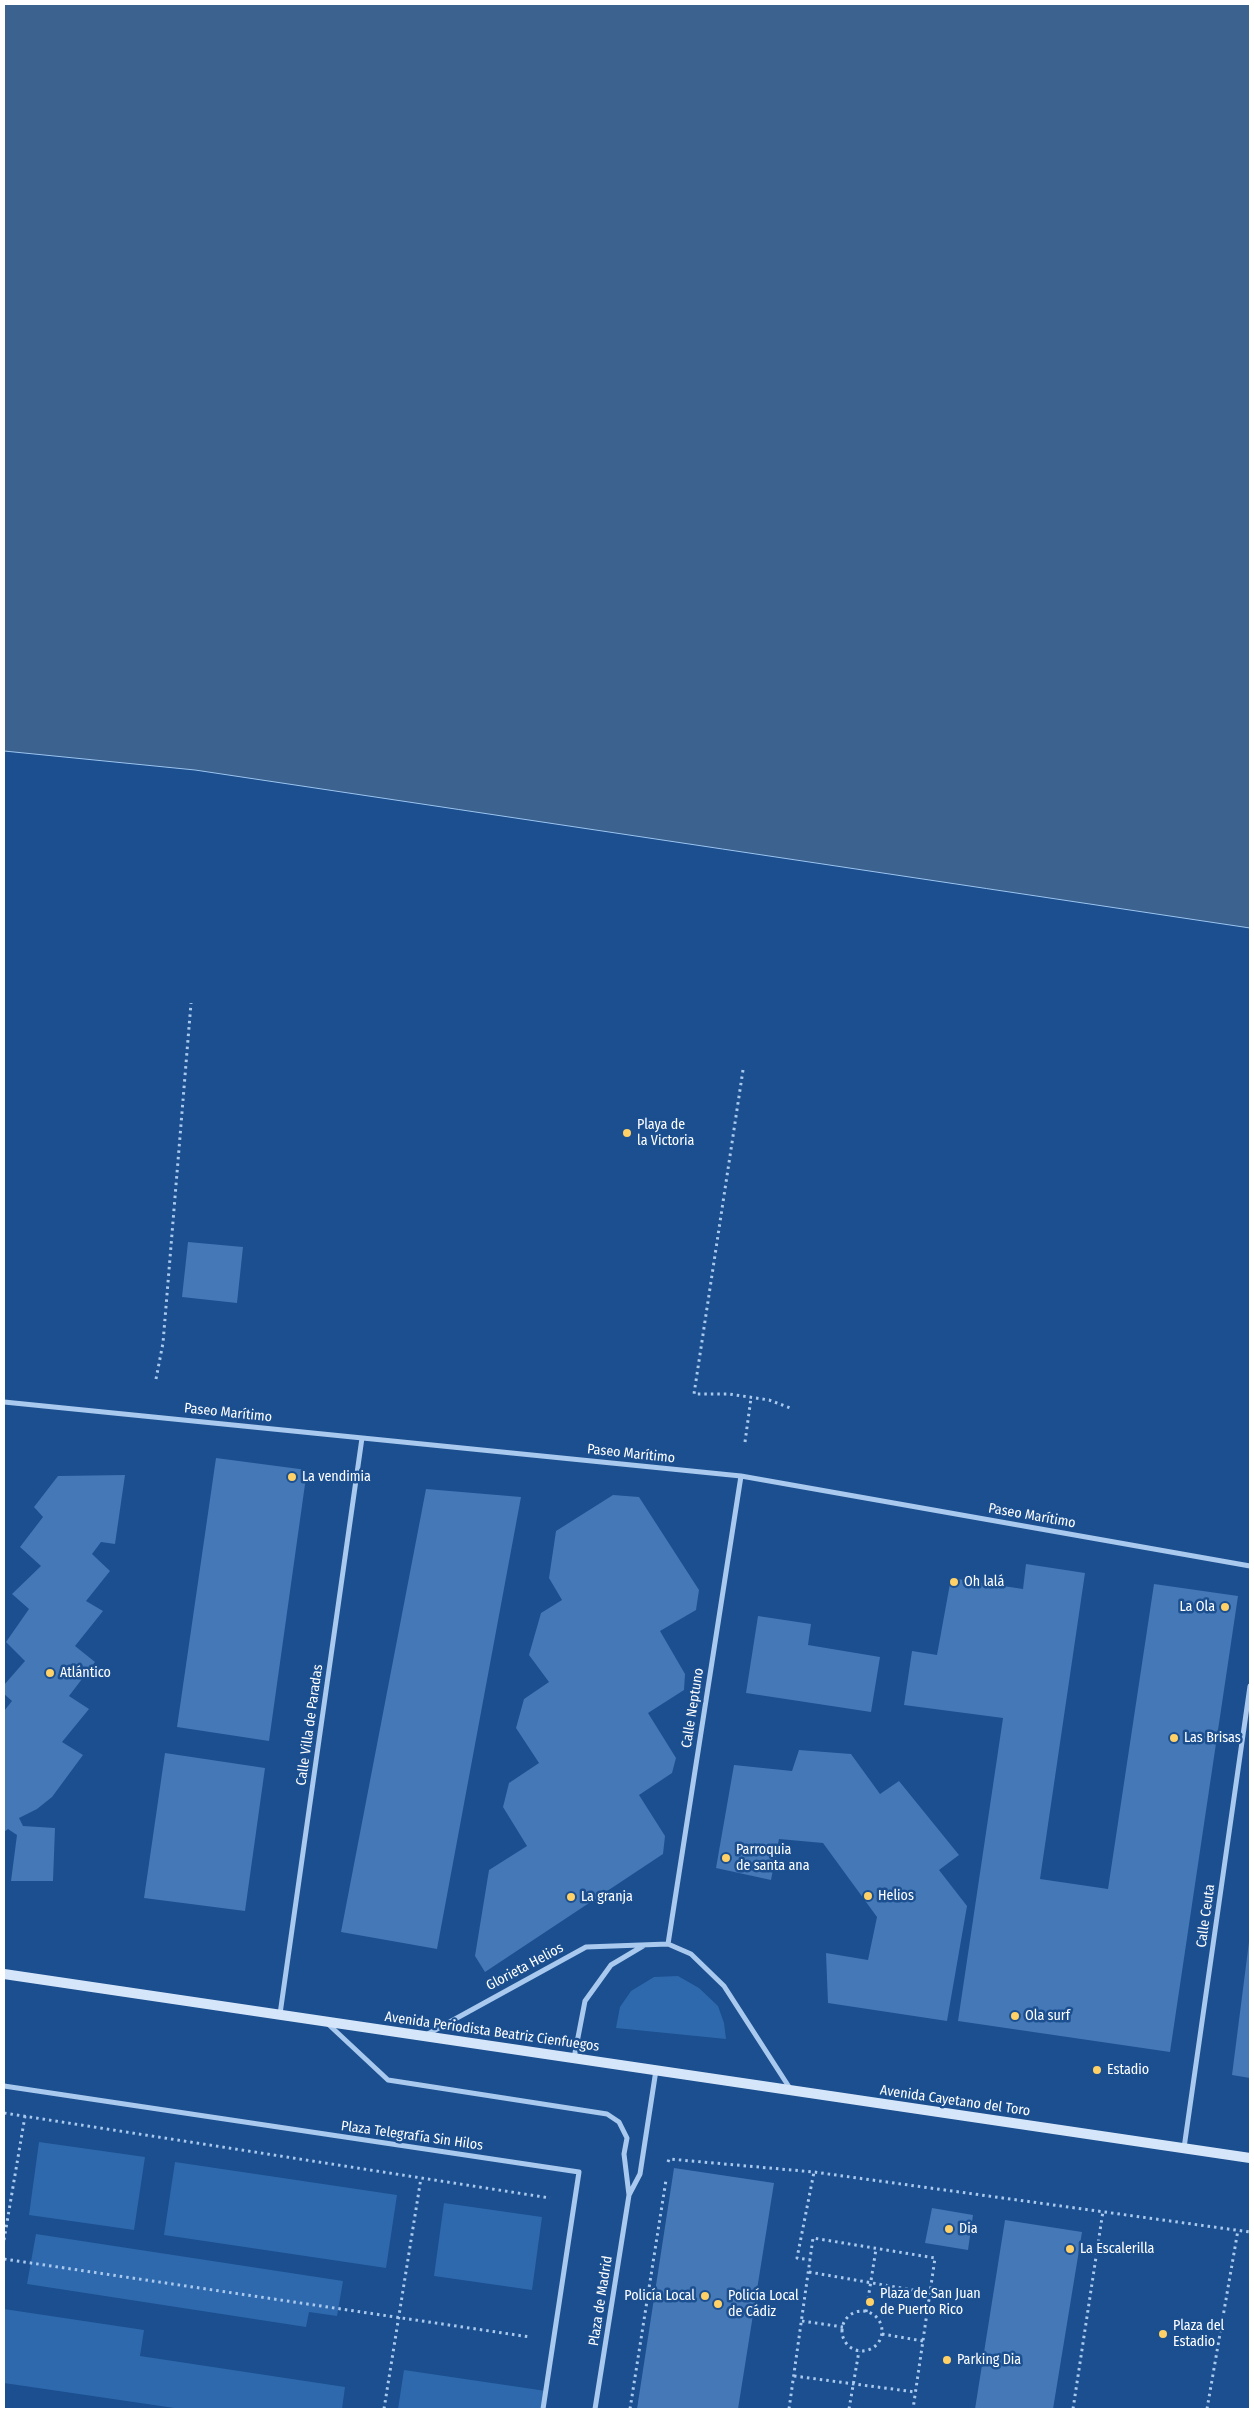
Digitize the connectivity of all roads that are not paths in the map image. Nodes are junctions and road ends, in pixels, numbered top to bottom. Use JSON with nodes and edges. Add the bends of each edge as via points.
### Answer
{"nodes":[{"id":1,"x":4,"y":1402,"type":"edge"},
{"id":2,"x":362,"y":1438,"type":"junction"},
{"id":3,"x":741,"y":1476,"type":"junction"},
{"id":4,"x":1250,"y":1566,"type":"edge"},
{"id":5,"x":1250,"y":1686,"type":"edge"},
{"id":6,"x":668,"y":1944,"type":"junction"},
{"id":7,"x":643,"y":1946,"type":"junction"},
{"id":8,"x":4,"y":1974,"type":"edge"},
{"id":9,"x":280,"y":2014,"type":"junction"},
{"id":10,"x":325,"y":2021,"type":"junction"},
{"id":11,"x":424,"y":2036,"type":"junction"},
{"id":12,"x":574,"y":2058,"type":"junction"},
{"id":13,"x":656,"y":2070,"type":"junction"},
{"id":14,"x":4,"y":2086,"type":"edge"},
{"id":15,"x":791,"y":2090,"type":"junction"},
{"id":16,"x":1184,"y":2148,"type":"junction"},
{"id":17,"x":1250,"y":2158,"type":"edge"},
{"id":18,"x":629,"y":2195,"type":"junction"},
{"id":19,"x":543,"y":2409,"type":"edge"},
{"id":20,"x":596,"y":2409,"type":"edge"}],
"edges":[{"from":1,"to":2,"type":"street","name":"Paseo Marítimo"},
{"from":2,"to":3,"type":"street","name":"Paseo Marítimo"},
{"from":2,"to":9,"type":"street","name":"Calle Villa de Paradas"},
{"from":3,"to":4,"type":"street","name":"Paseo Marítimo"},
{"from":3,"to":6,"type":"street","name":"Calle Neptuno"},
{"from":5,"to":16,"type":"street","name":"Calle Ceuta"},
{"from":6,"to":7,"type":"street","name":"Glorieta Helios"},
{"from":6,"to":15,"type":"street","name":"Glorieta Helios","via":[[691,1954],[724,1986]]},
{"from":7,"to":11,"type":"street","name":"Glorieta Helios","via":[[586,1947]]},
{"from":7,"to":12,"type":"street","name":"Glorieta Helios","via":[[611,1965],[585,2001]]},
{"from":8,"to":9,"type":"main road","name":"Avenida Periodista Beatriz Cienfuegos"},
{"from":9,"to":10,"type":"main road","name":"Avenida Periodista Beatriz Cienfuegos"},
{"from":10,"to":11,"type":"main road","name":"Avenida Periodista Beatriz Cienfuegos"},
{"from":10,"to":18,"type":"street","name":"Plaza de Madrid","via":[[388,2080],[608,2114],[619,2122],[627,2138],[624,2154]]},
{"from":11,"to":12,"type":"main road","name":"Avenida Periodista Beatriz Cienfuegos"},
{"from":12,"to":13,"type":"main road","name":"Avenida Periodista Beatriz Cienfuegos"},
{"from":13,"to":15,"type":"main road","name":"Avenida Cayetano del Toro"},
{"from":13,"to":18,"type":"street","name":"Plaza de Madrid","via":[[640,2174]]},
{"from":14,"to":19,"type":"street","name":"Plaza Telegrafía Sin Hilos","via":[[579,2172]]},
{"from":15,"to":16,"type":"main road","name":"Avenida Cayetano del Toro"},
{"from":16,"to":17,"type":"main road","name":"Avenida Cayetano del Toro"},
{"from":18,"to":20,"type":"street","name":"Plaza de Madrid"}]}
